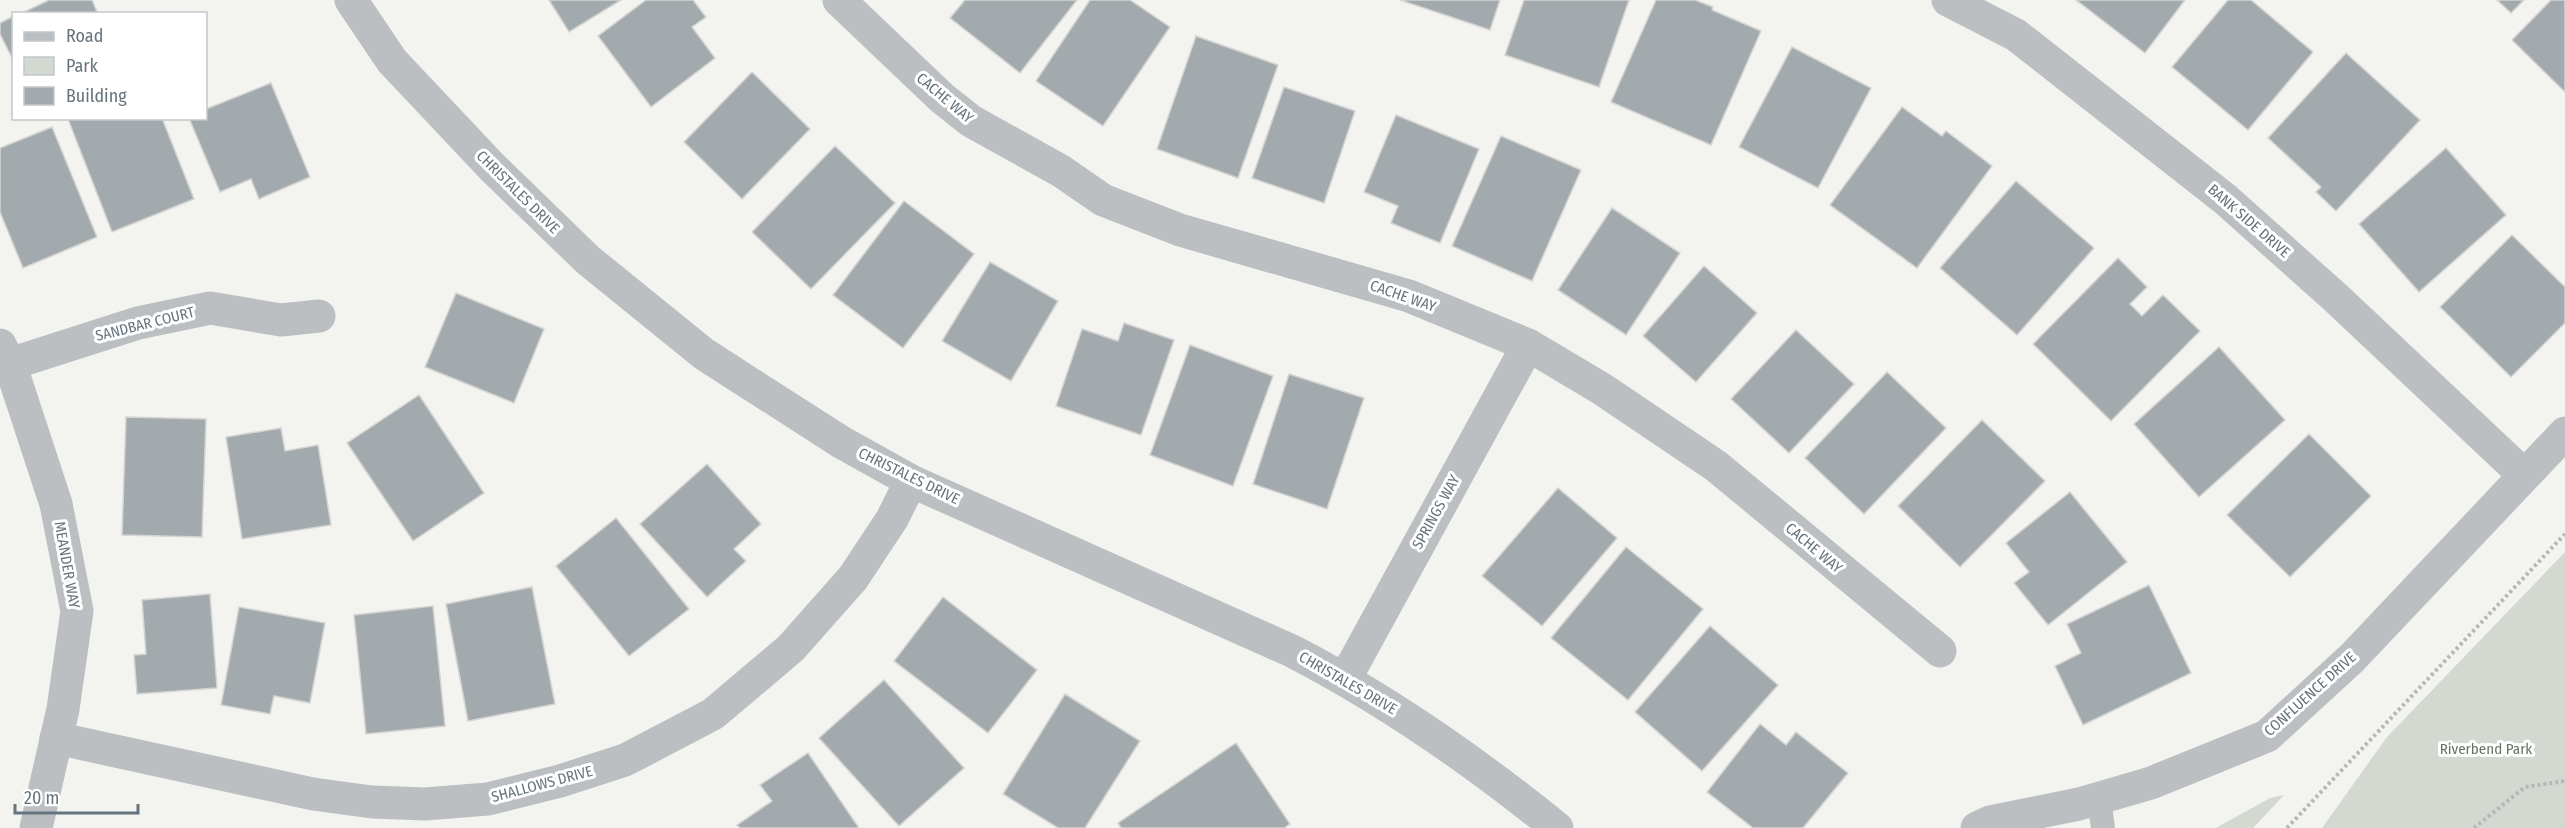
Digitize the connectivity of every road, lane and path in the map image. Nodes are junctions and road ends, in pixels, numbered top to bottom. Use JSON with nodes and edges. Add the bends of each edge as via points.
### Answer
{"nodes":[{"id":1,"x":351,"y":0,"type":"edge"},
{"id":2,"x":839,"y":0,"type":"edge"},
{"id":3,"x":1948,"y":0,"type":"edge"},
{"id":4,"x":319,"y":316,"type":"dead end"},
{"id":5,"x":1528,"y":345,"type":"junction"},
{"id":6,"x":5,"y":355,"type":"edge"},
{"id":7,"x":2565,"y":433,"type":"edge"},
{"id":8,"x":2524,"y":475,"type":"junction"},
{"id":9,"x":911,"y":481,"type":"junction"},
{"id":10,"x":2565,"y":534,"type":"edge"},
{"id":11,"x":1940,"y":651,"type":"dead end"},
{"id":12,"x":1345,"y":679,"type":"junction"},
{"id":13,"x":56,"y":738,"type":"junction"},
{"id":14,"x":2565,"y":781,"type":"edge"},
{"id":15,"x":2101,"y":813,"type":"edge"},
{"id":16,"x":36,"y":828,"type":"edge"},
{"id":17,"x":1557,"y":828,"type":"edge"},
{"id":18,"x":1977,"y":828,"type":"edge"},
{"id":19,"x":2288,"y":828,"type":"edge"},
{"id":20,"x":2474,"y":828,"type":"edge"}],
"edges":[{"from":1,"to":9,"type":"street","name":"CHRISTALES DRIVE","via":[[392,61],[492,167],[588,260],[704,354],[841,442]]},
{"from":2,"to":5,"type":"street","name":"CACHE WAY","via":[[942,99],[971,121],[1061,171],[1102,200],[1180,230],[1409,296]]},
{"from":3,"to":8,"type":"street","name":"BANK SIDE DRIVE","via":[[2016,35],[2225,199]]},
{"from":4,"to":6,"type":"street","name":"SANDBAR COURT","via":[[281,320],[210,308]]},
{"from":5,"to":11,"type":"street","name":"CACHE WAY","via":[[1602,389],[1716,466]]},
{"from":5,"to":12,"type":"street","name":"SPRINGS WAY"},
{"from":6,"to":13,"type":"street","name":"MEANDER WAY","via":[[56,504],[77,611]]},
{"from":7,"to":8,"type":"street","name":"CONFLUENCE DRIVE"},
{"from":8,"to":15,"type":"street","name":"CONFLUENCE DRIVE","via":[[2352,658],[2267,736],[2151,783]]},
{"from":9,"to":12,"type":"street","name":"CHRISTALES DRIVE","via":[[1292,651]]},
{"from":9,"to":13,"type":"street","name":"SHALLOWS DRIVE","via":[[892,519],[853,578],[791,648],[713,714],[625,760],[560,781],[488,800],[372,802],[313,794]]},
{"from":10,"to":19,"type":"path"},
{"from":12,"to":17,"type":"street","name":"CHRISTALES DRIVE","via":[[1478,766]]},
{"from":13,"to":16,"type":"street","name":"MEANDER WAY"},
{"from":14,"to":20,"type":"path","via":[[2524,788]]},
{"from":15,"to":18,"type":"street","name":"CONFLUENCE DRIVE","via":[[1990,822]]}]}
